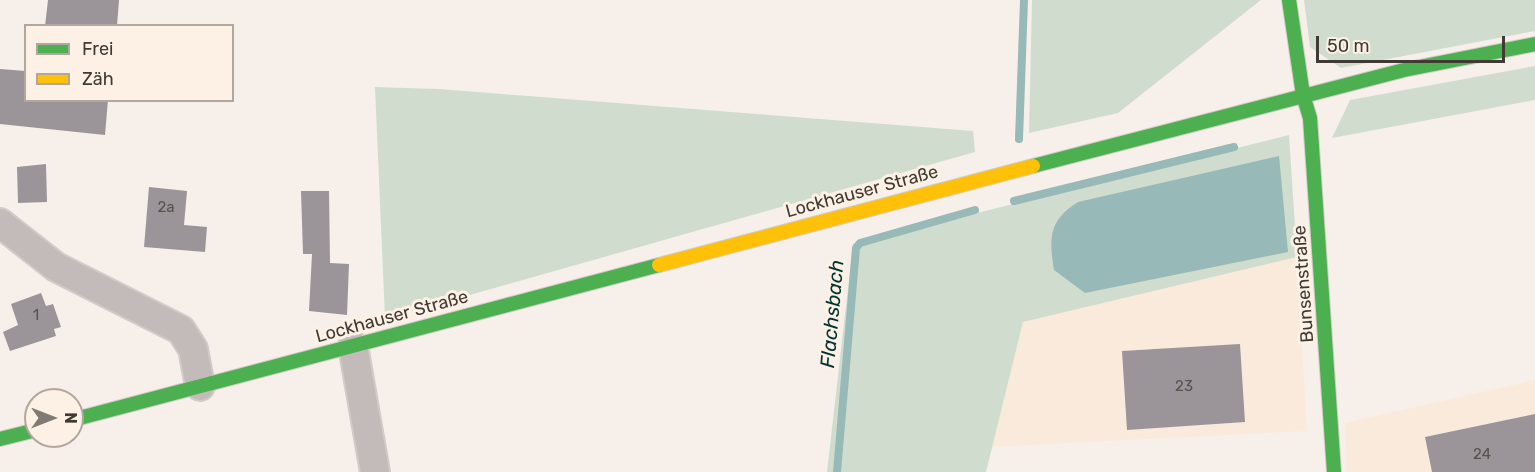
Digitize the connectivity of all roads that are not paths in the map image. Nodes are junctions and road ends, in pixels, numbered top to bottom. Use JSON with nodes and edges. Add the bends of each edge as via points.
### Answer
{"nodes":[{"id":1,"x":1289,"y":0,"type":"edge"},
{"id":2,"x":1535,"y":44,"type":"edge"},
{"id":3,"x":1303,"y":95,"type":"junction"},
{"id":4,"x":0,"y":223,"type":"edge"},
{"id":5,"x":353,"y":346,"type":"junction"},
{"id":6,"x":200,"y":386,"type":"junction"},
{"id":7,"x":84,"y":417,"type":"edge"},
{"id":8,"x":24,"y":433,"type":"edge"},
{"id":9,"x":0,"y":439,"type":"edge"},
{"id":10,"x":375,"y":472,"type":"edge"},
{"id":11,"x":1334,"y":472,"type":"edge"}],
"edges":[{"from":1,"to":3,"type":"street","name":"Bunsenstraße"},
{"from":2,"to":3,"type":"street","name":"Lockhauser Straße"},
{"from":3,"to":5,"type":"street","name":"Lockhauser Straße"},
{"from":3,"to":11,"type":"street","name":"Bunsenstraße","via":[[1310,118]]},
{"from":4,"to":6,"type":"street","via":[[56,267],[181,330],[193,350]]},
{"from":5,"to":6,"type":"street","name":"Lockhauser Straße"},
{"from":5,"to":10,"type":"street"},
{"from":6,"to":7,"type":"street","name":"Lockhauser Straße"},
{"from":8,"to":9,"type":"street"}]}
